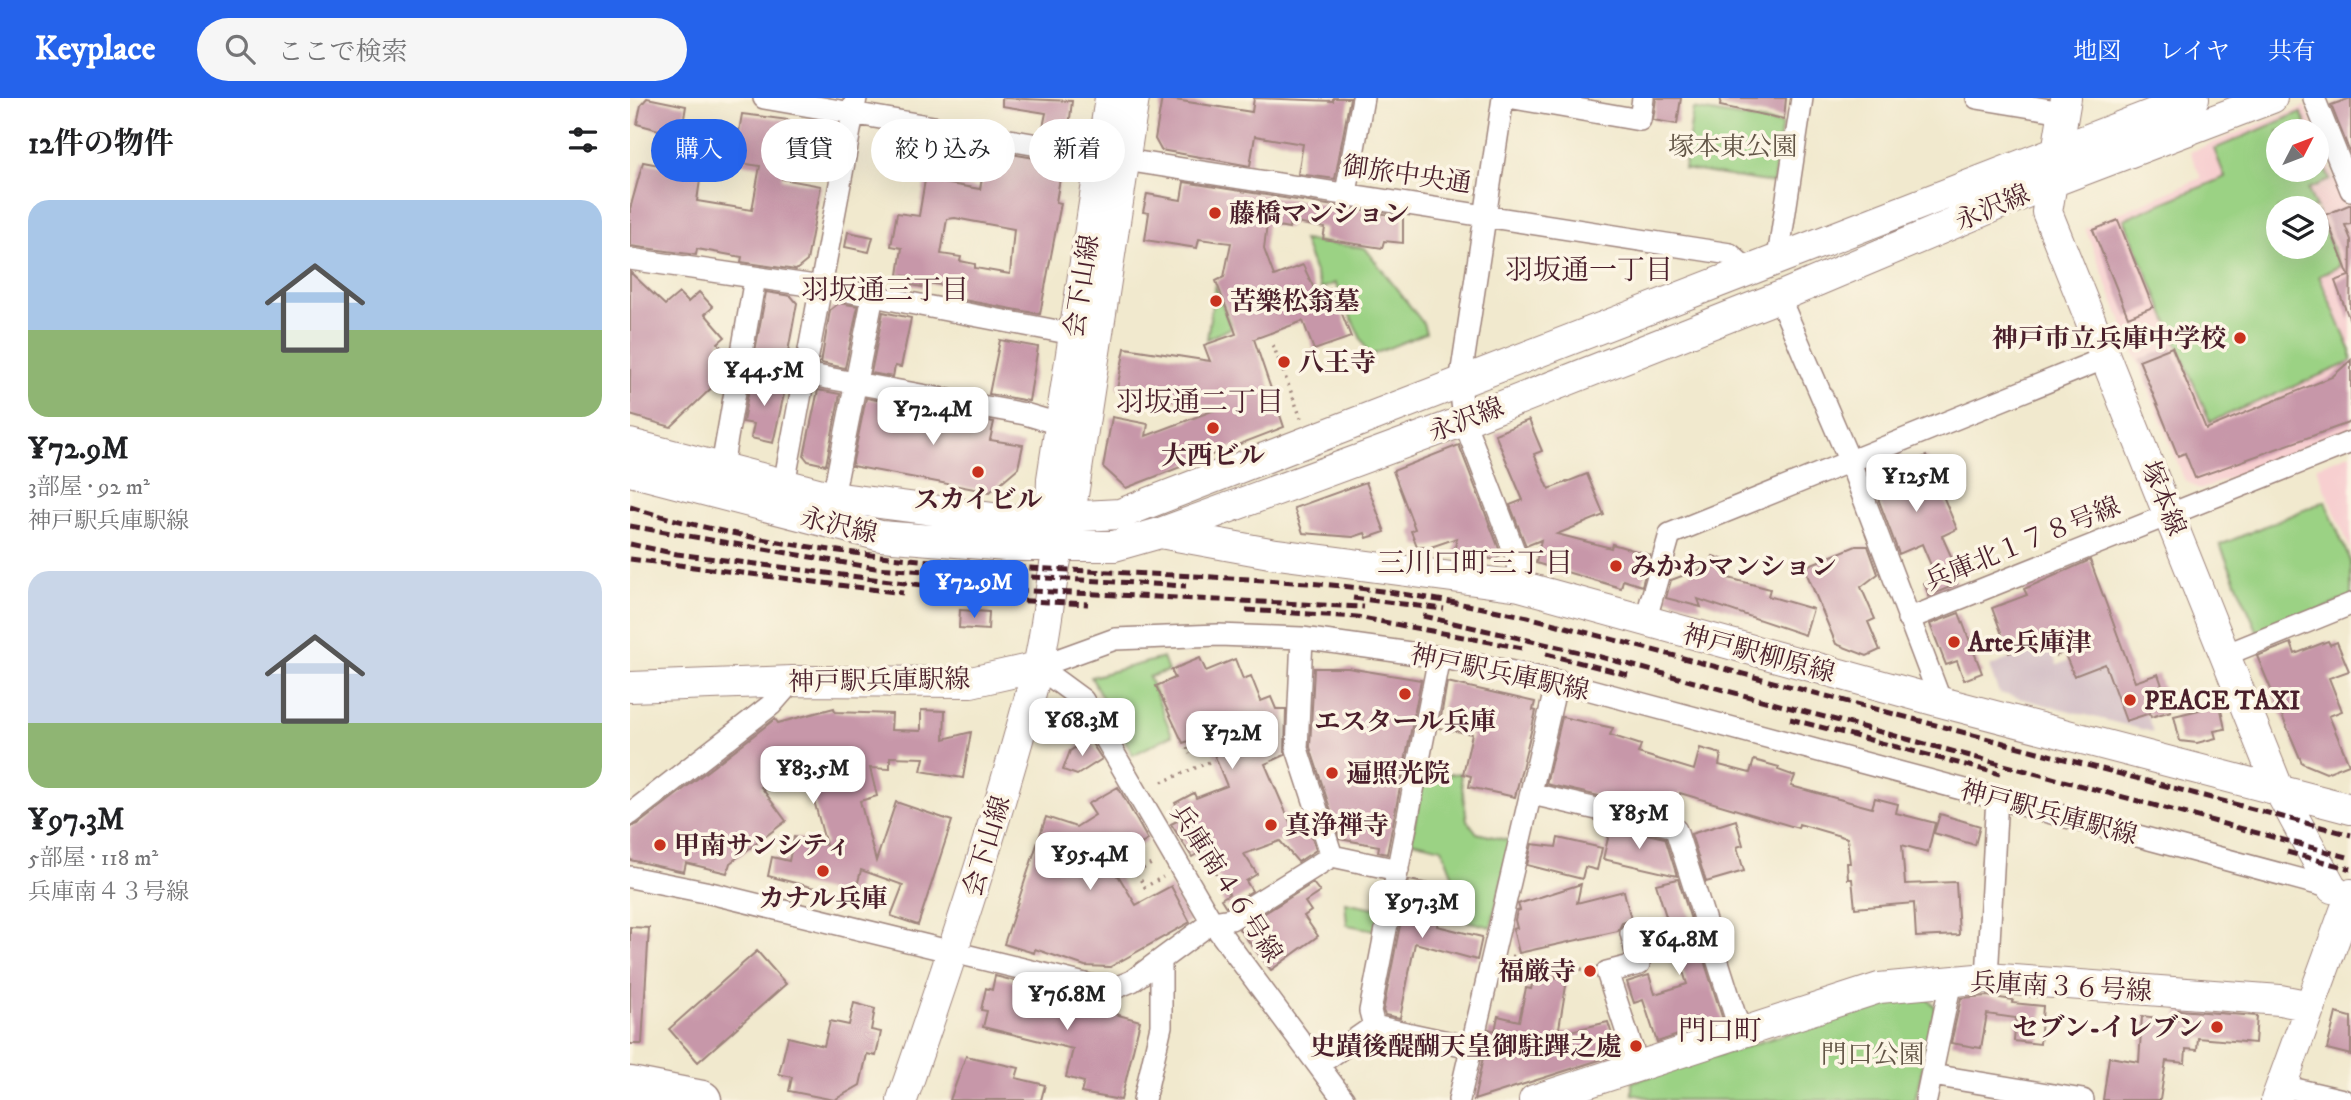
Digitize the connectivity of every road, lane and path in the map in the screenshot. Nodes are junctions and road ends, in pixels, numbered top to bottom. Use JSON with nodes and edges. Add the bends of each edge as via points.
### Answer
{"nodes":[{"id":1,"x":764,"y":98,"type":"edge"},
{"id":2,"x":1110,"y":98,"type":"edge"},
{"id":3,"x":1134,"y":98,"type":"edge"},
{"id":4,"x":1363,"y":98,"type":"edge"},
{"id":5,"x":1503,"y":98,"type":"edge"},
{"id":6,"x":1514,"y":98,"type":"edge"},
{"id":7,"x":1643,"y":98,"type":"edge"},
{"id":8,"x":1801,"y":98,"type":"edge"},
{"id":9,"x":1977,"y":98,"type":"edge"},
{"id":10,"x":2193,"y":98,"type":"edge"},
{"id":11,"x":2272,"y":98,"type":"edge"},
{"id":12,"x":2314,"y":98,"type":"edge"},
{"id":13,"x":855,"y":105,"type":"edge"},
{"id":14,"x":2064,"y":105,"type":"edge"},
{"id":15,"x":1111,"y":119,"type":"edge"},
{"id":16,"x":1125,"y":124,"type":"edge"},
{"id":17,"x":1029,"y":141,"type":"edge"},
{"id":18,"x":1125,"y":160,"type":"edge"},
{"id":19,"x":2054,"y":167,"type":"junction"},
{"id":20,"x":1108,"y":182,"type":"edge"},
{"id":21,"x":1110,"y":182,"type":"edge"},
{"id":22,"x":2351,"y":190,"type":"edge"},
{"id":23,"x":1346,"y":193,"type":"junction"},
{"id":24,"x":1486,"y":214,"type":"junction"},
{"id":25,"x":1778,"y":258,"type":"junction"},
{"id":26,"x":630,"y":259,"type":"edge"},
{"id":27,"x":1746,"y":269,"type":"junction"},
{"id":28,"x":755,"y":278,"type":"junction"},
{"id":29,"x":818,"y":287,"type":"junction"},
{"id":30,"x":873,"y":296,"type":"junction"},
{"id":31,"x":1779,"y":298,"type":"junction"},
{"id":32,"x":1073,"y":334,"type":"junction"},
{"id":33,"x":1273,"y":345,"type":"dead end"},
{"id":34,"x":2108,"y":357,"type":"junction"},
{"id":35,"x":740,"y":362,"type":"junction"},
{"id":36,"x":802,"y":374,"type":"junction"},
{"id":37,"x":1460,"y":383,"type":"junction"},
{"id":38,"x":855,"y":384,"type":"junction"},
{"id":39,"x":1464,"y":421,"type":"junction"},
{"id":40,"x":1303,"y":423,"type":"dead end"},
{"id":41,"x":1059,"y":424,"type":"junction"},
{"id":42,"x":2351,"y":442,"type":"edge"},
{"id":43,"x":630,"y":444,"type":"edge"},
{"id":44,"x":1850,"y":462,"type":"junction"},
{"id":45,"x":722,"y":466,"type":"junction"},
{"id":46,"x":630,"y":471,"type":"edge"},
{"id":47,"x":833,"y":497,"type":"junction"},
{"id":48,"x":781,"y":498,"type":"junction"},
{"id":49,"x":2170,"y":513,"type":"junction"},
{"id":50,"x":1061,"y":515,"type":"junction"},
{"id":51,"x":1160,"y":533,"type":"junction"},
{"id":52,"x":1057,"y":545,"type":"junction"},
{"id":53,"x":1520,"y":586,"type":"junction"},
{"id":54,"x":2351,"y":604,"type":"edge"},
{"id":55,"x":1908,"y":619,"type":"junction"},
{"id":56,"x":1644,"y":622,"type":"junction"},
{"id":57,"x":1302,"y":638,"type":"junction"},
{"id":58,"x":2225,"y":655,"type":"junction"},
{"id":59,"x":1439,"y":657,"type":"junction"},
{"id":60,"x":1038,"y":667,"type":"junction"},
{"id":61,"x":792,"y":681,"type":"junction"},
{"id":62,"x":1557,"y":681,"type":"junction"},
{"id":63,"x":630,"y":687,"type":"edge"},
{"id":64,"x":1941,"y":702,"type":"junction"},
{"id":65,"x":1187,"y":747,"type":"dead end"},
{"id":66,"x":1190,"y":754,"type":"dead end"},
{"id":67,"x":1214,"y":760,"type":"dead end"},
{"id":68,"x":1198,"y":767,"type":"junction"},
{"id":69,"x":1202,"y":775,"type":"dead end"},
{"id":70,"x":1162,"y":782,"type":"dead end"},
{"id":71,"x":2279,"y":790,"type":"junction"},
{"id":72,"x":1532,"y":794,"type":"junction"},
{"id":73,"x":1997,"y":797,"type":"junction"},
{"id":74,"x":2342,"y":801,"type":"edge"},
{"id":75,"x":630,"y":814,"type":"edge"},
{"id":76,"x":1146,"y":848,"type":"dead end"},
{"id":77,"x":1332,"y":856,"type":"junction"},
{"id":78,"x":1151,"y":864,"type":"dead end"},
{"id":79,"x":1180,"y":867,"type":"junction"},
{"id":80,"x":1398,"y":870,"type":"junction"},
{"id":81,"x":1137,"y":872,"type":"junction"},
{"id":82,"x":1116,"y":875,"type":"dead end"},
{"id":83,"x":630,"y":877,"type":"edge"},
{"id":84,"x":2345,"y":892,"type":"edge"},
{"id":85,"x":1212,"y":922,"type":"junction"},
{"id":86,"x":1631,"y":933,"type":"dead end"},
{"id":87,"x":953,"y":951,"type":"junction"},
{"id":88,"x":1493,"y":952,"type":"junction"},
{"id":89,"x":1161,"y":961,"type":"junction"},
{"id":90,"x":1607,"y":972,"type":"junction"},
{"id":91,"x":1987,"y":978,"type":"junction"},
{"id":92,"x":1951,"y":981,"type":"junction"},
{"id":93,"x":2311,"y":1006,"type":"junction"},
{"id":94,"x":1374,"y":1026,"type":"junction"},
{"id":95,"x":1740,"y":1031,"type":"junction"},
{"id":96,"x":1471,"y":1047,"type":"junction"},
{"id":97,"x":1318,"y":1065,"type":"junction"},
{"id":98,"x":1638,"y":1066,"type":"junction"},
{"id":99,"x":1932,"y":1076,"type":"junction"},
{"id":100,"x":630,"y":1086,"type":"edge"},
{"id":101,"x":2279,"y":1093,"type":"edge"},
{"id":102,"x":1546,"y":1096,"type":"edge"},
{"id":103,"x":702,"y":1100,"type":"edge"},
{"id":104,"x":902,"y":1100,"type":"edge"},
{"id":105,"x":1144,"y":1100,"type":"edge"},
{"id":106,"x":1344,"y":1100,"type":"edge"},
{"id":107,"x":1459,"y":1100,"type":"edge"},
{"id":108,"x":1588,"y":1100,"type":"edge"},
{"id":109,"x":1926,"y":1100,"type":"edge"},
{"id":110,"x":2083,"y":1100,"type":"edge"},
{"id":111,"x":2343,"y":1100,"type":"edge"}],
"edges":[{"from":1,"to":13,"type":"street","name":"御旅中央通"},
{"from":2,"to":15,"type":"street","name":"会下山線"},
{"from":3,"to":16,"type":"street","name":"会下山線"},
{"from":4,"to":23,"type":"street"},
{"from":5,"to":24,"type":"street"},
{"from":6,"to":7,"type":"street","via":[[1640,120]]},
{"from":8,"to":25,"type":"street"},
{"from":9,"to":14,"type":"street"},
{"from":10,"to":19,"type":"street","name":"永沢線"},
{"from":11,"to":19,"type":"street","name":"永沢線"},
{"from":12,"to":22,"type":"street"},
{"from":13,"to":17,"type":"street","name":"御旅中央通"},
{"from":13,"to":29,"type":"street"},
{"from":14,"to":19,"type":"street","name":"塚本線"},
{"from":18,"to":23,"type":"street","name":"御旅中央通"},
{"from":19,"to":25,"type":"street","name":"永沢線"},
{"from":19,"to":31,"type":"street","name":"永沢線"},
{"from":19,"to":34,"type":"street","name":"塚本線","via":[[2047,212]]},
{"from":20,"to":32,"type":"street","name":"会下山線"},
{"from":21,"to":50,"type":"street","name":"会下山線"},
{"from":23,"to":24,"type":"street","name":"御旅中央通"},
{"from":24,"to":27,"type":"street","name":"御旅中央通","via":[[1730,254]]},
{"from":24,"to":37,"type":"street"},
{"from":25,"to":27,"type":"street","name":"永沢線"},
{"from":26,"to":28,"type":"street"},
{"from":27,"to":37,"type":"street","name":"永沢線"},
{"from":28,"to":29,"type":"street"},
{"from":28,"to":35,"type":"street"},
{"from":29,"to":30,"type":"street"},
{"from":29,"to":36,"type":"street"},
{"from":30,"to":32,"type":"street"},
{"from":30,"to":38,"type":"street"},
{"from":31,"to":39,"type":"street","name":"永沢線"},
{"from":31,"to":44,"type":"street"},
{"from":32,"to":41,"type":"street","name":"会下山線"},
{"from":33,"to":40,"type":"path"},
{"from":34,"to":44,"type":"street"},
{"from":34,"to":49,"type":"street","name":"塚本線"},
{"from":35,"to":36,"type":"street"},
{"from":35,"to":45,"type":"street"},
{"from":36,"to":38,"type":"street"},
{"from":36,"to":48,"type":"street"},
{"from":37,"to":39,"type":"street"},
{"from":37,"to":50,"type":"street","name":"永沢線","via":[[1119,514]]},
{"from":38,"to":41,"type":"street"},
{"from":38,"to":47,"type":"street"},
{"from":39,"to":51,"type":"street","name":"永沢線"},
{"from":39,"to":53,"type":"street","via":[[1516,556]]},
{"from":41,"to":50,"type":"street","name":"会下山線"},
{"from":42,"to":49,"type":"street","name":"兵庫北１７８号線"},
{"from":43,"to":45,"type":"street","name":"永沢線"},
{"from":44,"to":55,"type":"street"},
{"from":44,"to":56,"type":"street","via":[[1670,534]]},
{"from":45,"to":48,"type":"street","name":"永沢線"},
{"from":46,"to":48,"type":"street","name":"永沢線"},
{"from":47,"to":48,"type":"street","name":"永沢線"},
{"from":47,"to":50,"type":"street","name":"永沢線","via":[[1009,520]]},
{"from":48,"to":52,"type":"street","name":"永沢線","via":[[881,536],[1006,546]]},
{"from":49,"to":55,"type":"street","name":"兵庫北１７８号線"},
{"from":49,"to":58,"type":"street","name":"塚本線"},
{"from":50,"to":52,"type":"street","name":"会下山線"},
{"from":51,"to":52,"type":"street","name":"永沢線","via":[[1114,545]]},
{"from":51,"to":53,"type":"street","name":"神戸駅柳原線","via":[[1270,553]]},
{"from":52,"to":60,"type":"street","name":"会下山線"},
{"from":53,"to":56,"type":"street","name":"神戸駅柳原線"},
{"from":54,"to":58,"type":"street"},
{"from":55,"to":64,"type":"street"},
{"from":56,"to":64,"type":"street","name":"神戸駅柳原線"},
{"from":57,"to":59,"type":"street","name":"神戸駅兵庫駅線"},
{"from":57,"to":60,"type":"street","name":"神戸駅兵庫駅線","via":[[1115,639]]},
{"from":57,"to":77,"type":"street","via":[[1297,749]]},
{"from":58,"to":71,"type":"street","name":"塚本線"},
{"from":59,"to":62,"type":"street","name":"神戸駅兵庫駅線"},
{"from":59,"to":80,"type":"street"},
{"from":60,"to":61,"type":"street","name":"神戸駅兵庫駅線","via":[[971,682]]},
{"from":60,"to":79,"type":"street","name":"兵庫南４６号線","via":[[1083,700]]},
{"from":60,"to":87,"type":"street","name":"会下山線","via":[[996,821]]},
{"from":61,"to":63,"type":"street","name":"神戸駅兵庫駅線"},
{"from":61,"to":75,"type":"street","via":[[771,705]]},
{"from":62,"to":72,"type":"street"},
{"from":62,"to":73,"type":"street","name":"神戸駅兵庫駅線"},
{"from":64,"to":71,"type":"street","name":"神戸駅柳原線"},
{"from":65,"to":66,"type":"path"},
{"from":67,"to":68,"type":"path"},
{"from":68,"to":69,"type":"path"},
{"from":68,"to":70,"type":"path"},
{"from":71,"to":74,"type":"street","name":"神戸駅柳原線"},
{"from":71,"to":84,"type":"street","name":"塚本線"},
{"from":72,"to":88,"type":"street"},
{"from":72,"to":95,"type":"street","via":[[1676,830]]},
{"from":73,"to":84,"type":"street","name":"神戸駅兵庫駅線"},
{"from":73,"to":91,"type":"street"},
{"from":76,"to":81,"type":"path","via":[[1128,857]]},
{"from":77,"to":80,"type":"street"},
{"from":77,"to":85,"type":"street","via":[[1231,919]]},
{"from":78,"to":81,"type":"path"},
{"from":79,"to":81,"type":"path","via":[[1145,887]]},
{"from":79,"to":85,"type":"street","name":"兵庫南４６号線"},
{"from":80,"to":94,"type":"street","via":[[1370,1011]]},
{"from":81,"to":82,"type":"path"},
{"from":83,"to":87,"type":"street"},
{"from":84,"to":93,"type":"street"},
{"from":85,"to":89,"type":"street"},
{"from":85,"to":97,"type":"street","name":"兵庫南４６号線"},
{"from":86,"to":90,"type":"street","via":[[1639,964]]},
{"from":87,"to":89,"type":"street","via":[[1115,988]]},
{"from":87,"to":104,"type":"street","name":"会下山線"},
{"from":88,"to":90,"type":"path","via":[[1569,969]]},
{"from":88,"to":96,"type":"street"},
{"from":89,"to":105,"type":"street","via":[[1161,1026]]},
{"from":90,"to":98,"type":"street"},
{"from":91,"to":92,"type":"street","name":"兵庫南３６号線"},
{"from":91,"to":93,"type":"street","name":"兵庫南３６号線"},
{"from":92,"to":95,"type":"street","name":"兵庫南３６号線","via":[[1879,988]]},
{"from":92,"to":99,"type":"street"},
{"from":93,"to":101,"type":"street"},
{"from":94,"to":96,"type":"street"},
{"from":94,"to":97,"type":"street"},
{"from":95,"to":98,"type":"street","name":"兵庫南３６号線"},
{"from":96,"to":107,"type":"street"},
{"from":97,"to":106,"type":"street","name":"兵庫南４６号線"},
{"from":98,"to":102,"type":"street","name":"兵庫南３６号線"},
{"from":99,"to":109,"type":"street"},
{"from":99,"to":110,"type":"street"},
{"from":100,"to":103,"type":"highway"},
{"from":101,"to":111,"type":"street"},
{"from":102,"to":108,"type":"street"}]}
